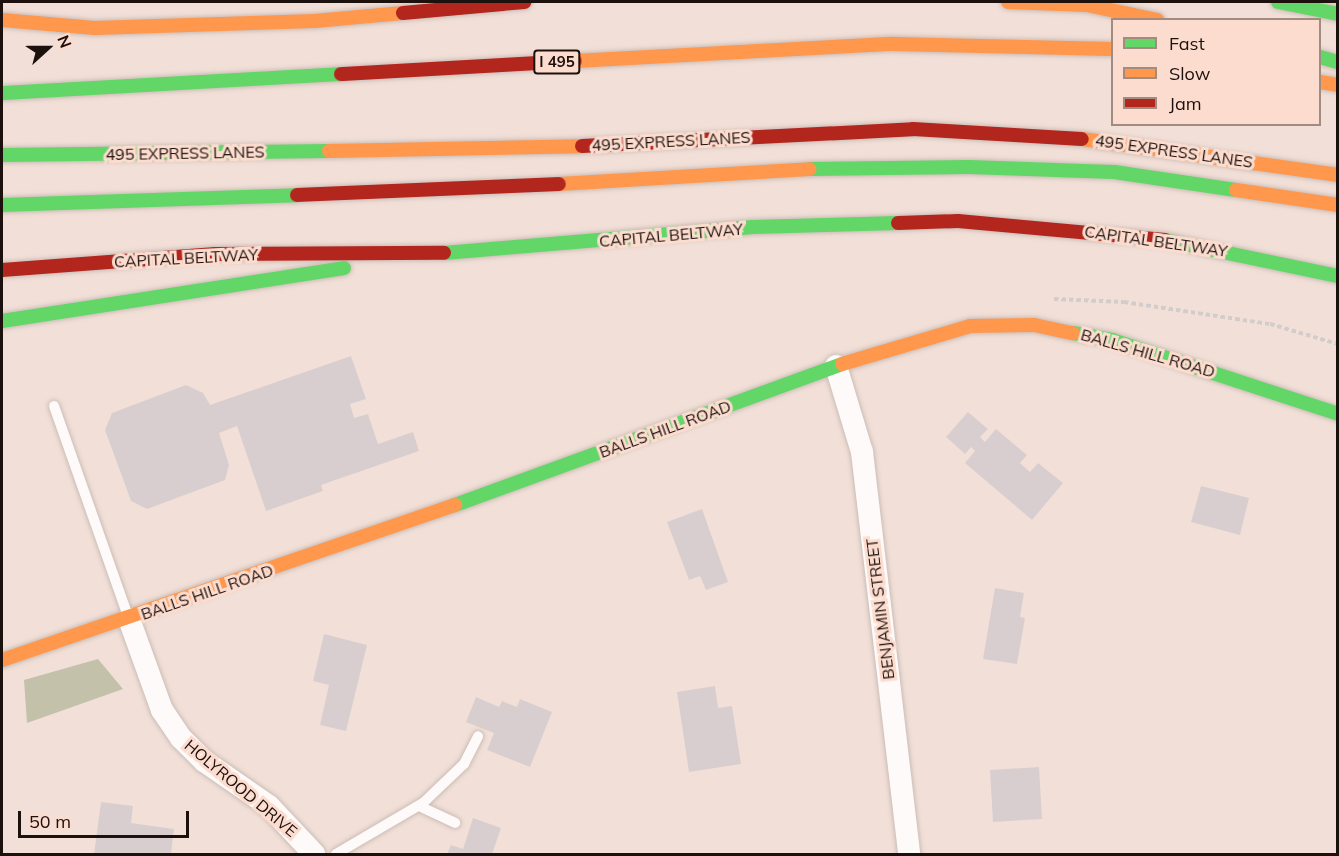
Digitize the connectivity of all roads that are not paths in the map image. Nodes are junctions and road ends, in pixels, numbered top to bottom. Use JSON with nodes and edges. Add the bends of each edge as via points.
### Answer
{"nodes":[{"id":1,"x":525,"y":2,"type":"edge"},
{"id":2,"x":1008,"y":2,"type":"edge"},
{"id":3,"x":1278,"y":2,"type":"edge"},
{"id":4,"x":1338,"y":14,"type":"edge"},
{"id":5,"x":1148,"y":18,"type":"edge"},
{"id":6,"x":2,"y":21,"type":"edge"},
{"id":7,"x":1111,"y":49,"type":"edge"},
{"id":8,"x":1321,"y":57,"type":"edge"},
{"id":9,"x":1338,"y":62,"type":"edge"},
{"id":10,"x":1321,"y":82,"type":"edge"},
{"id":11,"x":1338,"y":85,"type":"edge"},
{"id":12,"x":2,"y":93,"type":"edge"},
{"id":13,"x":2,"y":155,"type":"edge"},
{"id":14,"x":1338,"y":175,"type":"edge"},
{"id":15,"x":2,"y":205,"type":"edge"},
{"id":16,"x":1338,"y":205,"type":"edge"},
{"id":17,"x":474,"y":253,"type":"junction"},
{"id":18,"x":2,"y":270,"type":"edge"},
{"id":19,"x":1338,"y":276,"type":"edge"},
{"id":20,"x":2,"y":321,"type":"edge"},
{"id":21,"x":836,"y":366,"type":"junction"},
{"id":22,"x":54,"y":406,"type":"dead end"},
{"id":23,"x":1338,"y":414,"type":"edge"},
{"id":24,"x":129,"y":619,"type":"junction"},
{"id":25,"x":2,"y":660,"type":"edge"},
{"id":26,"x":478,"y":736,"type":"dead end"},
{"id":27,"x":419,"y":806,"type":"junction"},
{"id":28,"x":455,"y":823,"type":"dead end"},
{"id":29,"x":314,"y":855,"type":"edge"},
{"id":30,"x":336,"y":855,"type":"edge"},
{"id":31,"x":909,"y":855,"type":"edge"}],
"edges":[{"from":1,"to":6,"type":"main road","via":[[315,21],[95,28]]},
{"from":2,"to":5,"type":"main road","via":[[1087,5]]},
{"from":3,"to":4,"type":"main road"},
{"from":7,"to":12,"type":"main road","number":"I 495","via":[[893,44]]},
{"from":8,"to":9,"type":"main road"},
{"from":10,"to":11,"type":"main road"},
{"from":13,"to":14,"type":"main road","name":"495 EXPRESS LANES","via":[[549,148],[913,129],[1124,142]]},
{"from":15,"to":16,"type":"main road","name":"495 EXPRESS LANES","via":[[485,188],[813,169],[969,167],[1114,172]]},
{"from":17,"to":18,"type":"main road","name":"CAPITAL BELTWAY","via":[[215,254]]},
{"from":17,"to":19,"type":"main road","name":"CAPITAL BELTWAY","via":[[753,227],[958,221],[1113,232],[1226,250]]},
{"from":17,"to":20,"type":"main road"},
{"from":21,"to":23,"type":"main road","name":"BALLS HILL ROAD","via":[[936,333],[970,326],[1034,325],[1112,340]]},
{"from":21,"to":24,"type":"main road","name":"BALLS HILL ROAD"},
{"from":21,"to":31,"type":"street","name":"BENJAMIN STREET","via":[[862,452]]},
{"from":22,"to":24,"type":"lane"},
{"from":24,"to":25,"type":"main road","name":"BALLS HILL ROAD"},
{"from":24,"to":29,"type":"street","name":"HOLYROOD DRIVE","via":[[162,710],[181,738],[204,760],[269,806]]},
{"from":26,"to":27,"type":"lane","via":[[464,764]]},
{"from":27,"to":28,"type":"lane"},
{"from":27,"to":30,"type":"lane"}]}
